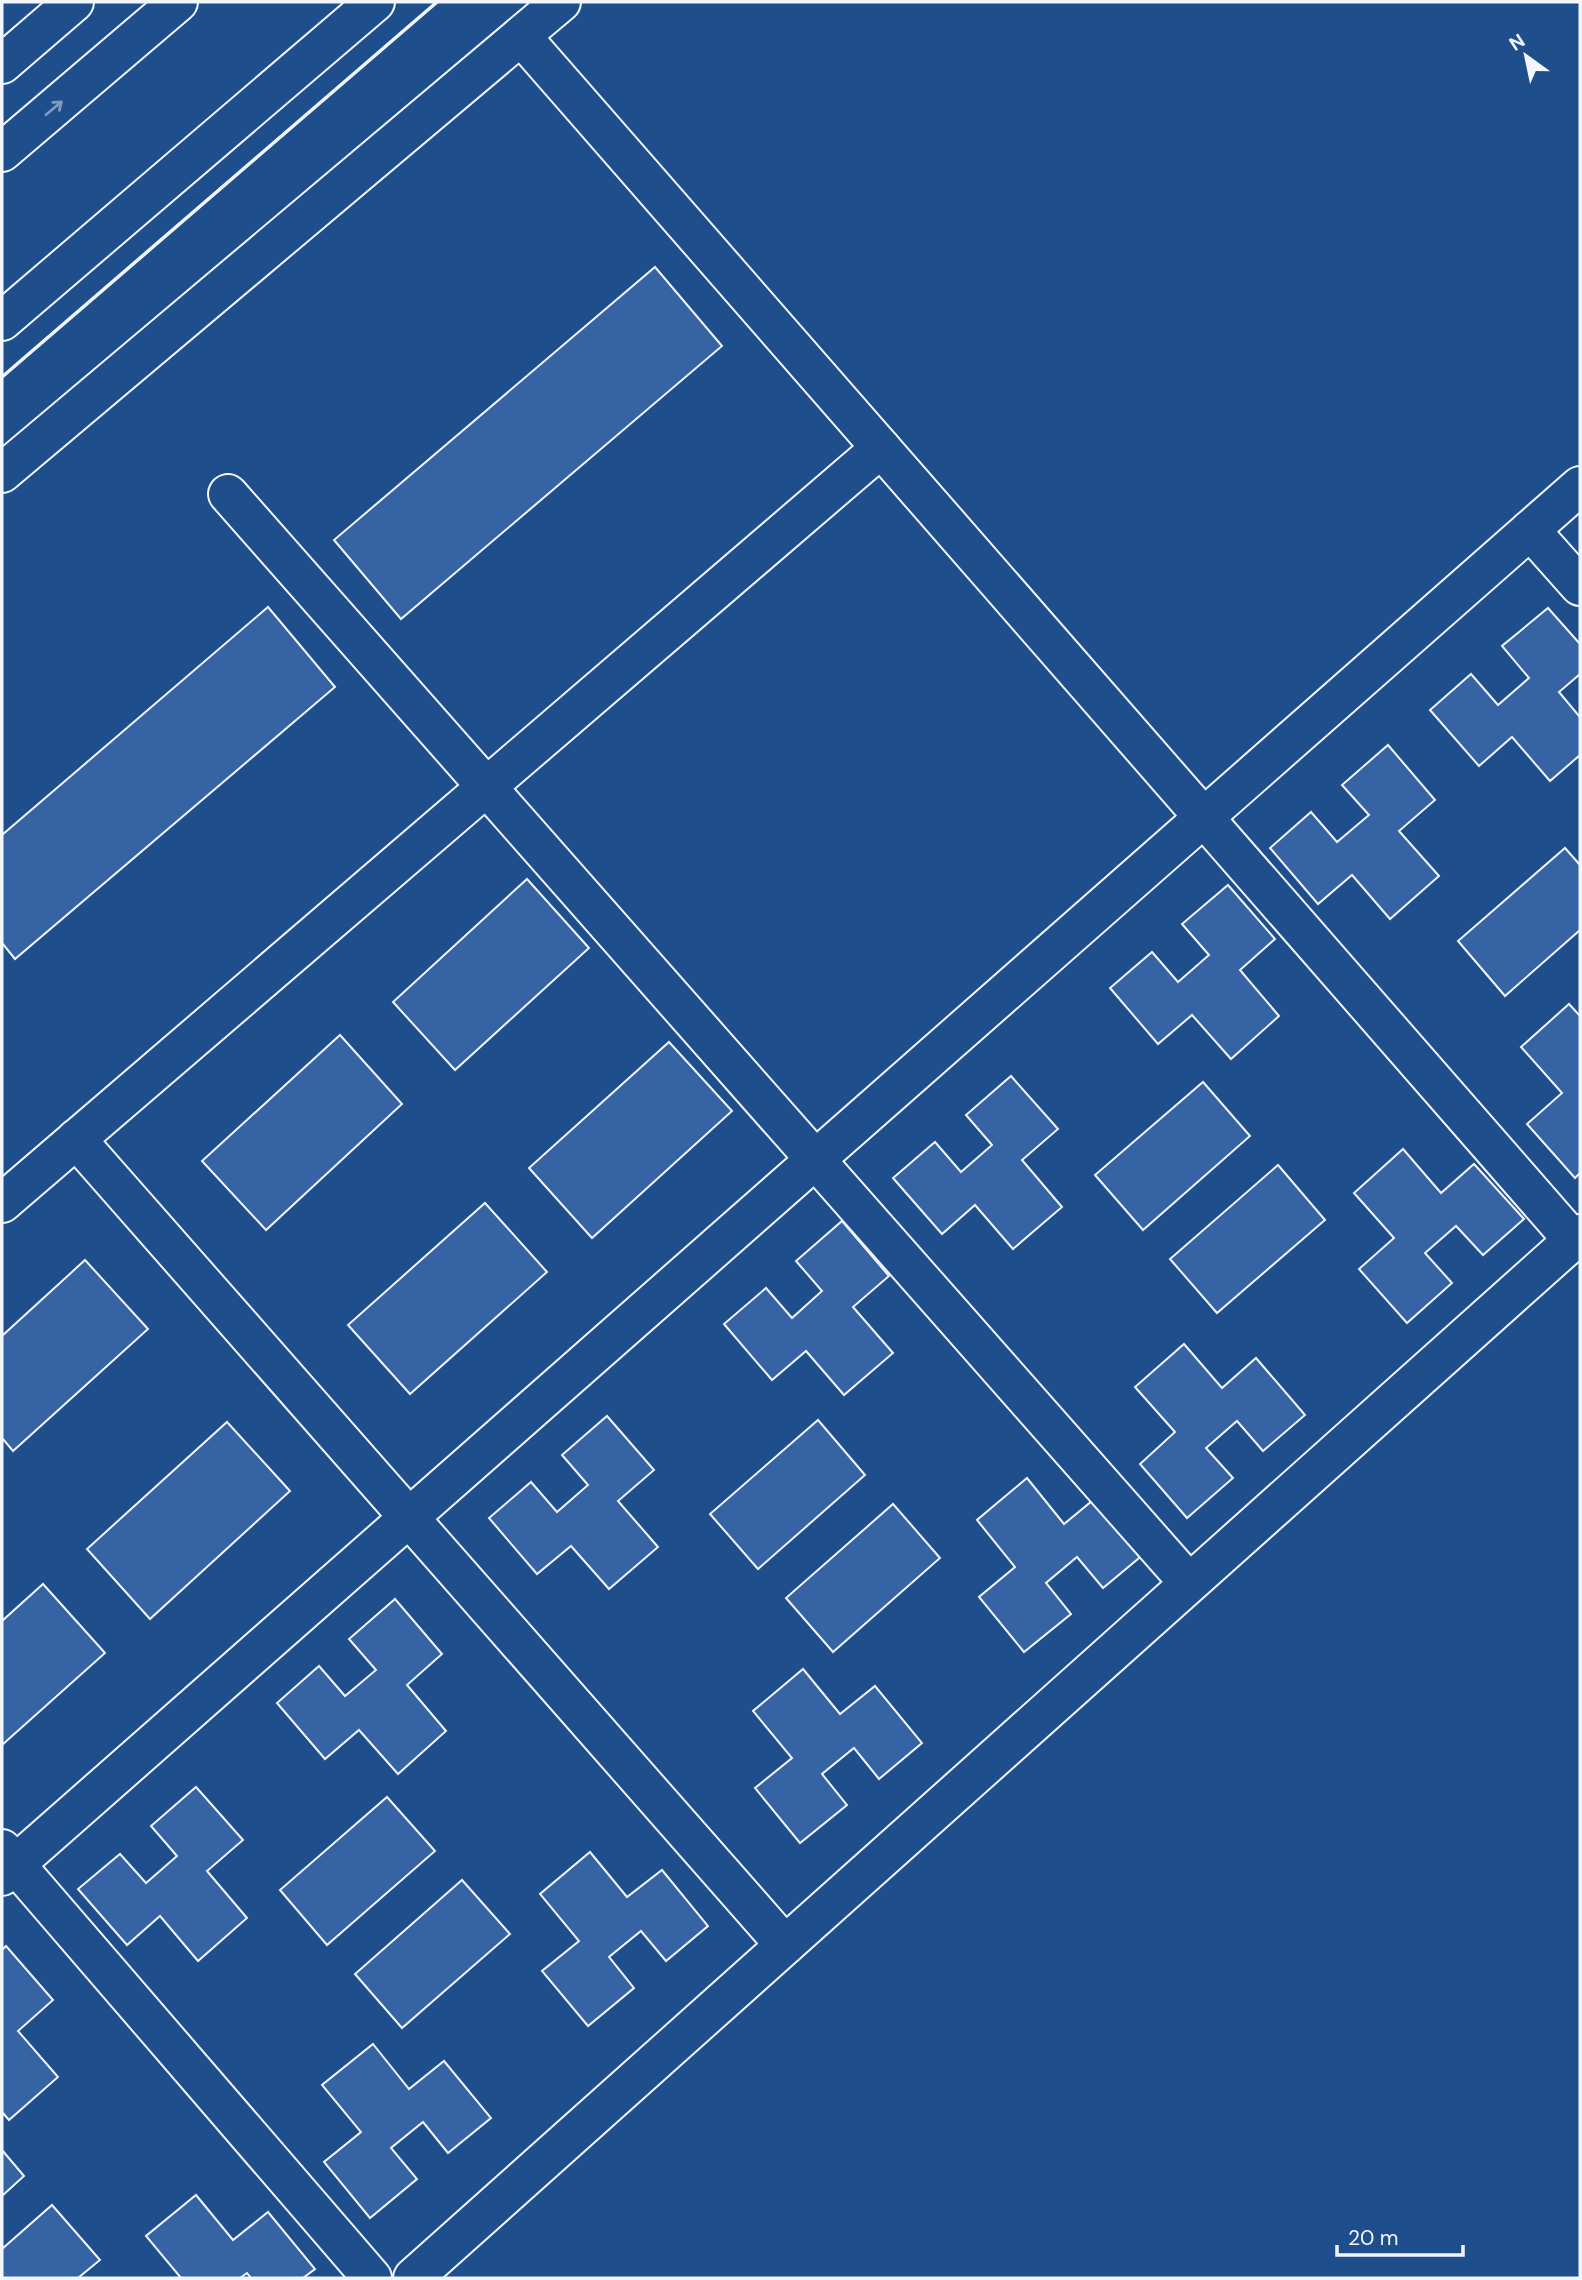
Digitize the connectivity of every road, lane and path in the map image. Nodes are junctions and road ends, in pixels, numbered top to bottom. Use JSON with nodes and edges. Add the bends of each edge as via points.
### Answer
{"nodes":[{"id":1,"x":74,"y":2,"type":"edge"},
{"id":2,"x":178,"y":2,"type":"edge"},
{"id":3,"x":376,"y":2,"type":"edge"},
{"id":4,"x":561,"y":2,"type":"edge"},
{"id":5,"x":521,"y":36,"type":"junction"},
{"id":6,"x":2,"y":64,"type":"edge"},
{"id":7,"x":2,"y":152,"type":"edge"},
{"id":8,"x":2,"y":321,"type":"edge"},
{"id":9,"x":881,"y":448,"type":"junction"},
{"id":10,"x":2,"y":473,"type":"edge"},
{"id":11,"x":1580,"y":486,"type":"edge"},
{"id":12,"x":228,"y":494,"type":"dead end"},
{"id":13,"x":1530,"y":530,"type":"junction"},
{"id":14,"x":1580,"y":586,"type":"edge"},
{"id":15,"x":487,"y":787,"type":"junction"},
{"id":16,"x":1204,"y":817,"type":"junction"},
{"id":17,"x":76,"y":1139,"type":"junction"},
{"id":18,"x":816,"y":1159,"type":"junction"},
{"id":19,"x":2,"y":1203,"type":"edge"},
{"id":20,"x":1577,"y":1237,"type":"edge"},
{"id":21,"x":409,"y":1518,"type":"junction"},
{"id":22,"x":1189,"y":1583,"type":"junction"},
{"id":23,"x":6,"y":1863,"type":"edge"},
{"id":24,"x":785,"y":1945,"type":"junction"},
{"id":25,"x":372,"y":2278,"type":"edge"},
{"id":26,"x":413,"y":2278,"type":"edge"}],
"edges":[{"from":1,"to":6,"type":"main road"},
{"from":7,"to":2,"type":"main road","one_way":true},
{"from":3,"to":8,"type":"main road"},
{"from":4,"to":5,"type":"main road"},
{"from":5,"to":9,"type":"main road"},
{"from":5,"to":10,"type":"main road"},
{"from":9,"to":15,"type":"main road"},
{"from":9,"to":16,"type":"main road"},
{"from":11,"to":13,"type":"main road"},
{"from":12,"to":15,"type":"main road"},
{"from":13,"to":14,"type":"main road"},
{"from":13,"to":16,"type":"main road"},
{"from":15,"to":17,"type":"main road"},
{"from":15,"to":18,"type":"main road"},
{"from":16,"to":18,"type":"main road"},
{"from":16,"to":20,"type":"main road"},
{"from":17,"to":19,"type":"main road"},
{"from":17,"to":21,"type":"main road"},
{"from":18,"to":21,"type":"main road"},
{"from":18,"to":22,"type":"main road"},
{"from":20,"to":22,"type":"main road"},
{"from":21,"to":23,"type":"main road"},
{"from":21,"to":24,"type":"main road"},
{"from":22,"to":24,"type":"main road"},
{"from":23,"to":25,"type":"main road"},
{"from":24,"to":26,"type":"main road"}]}
